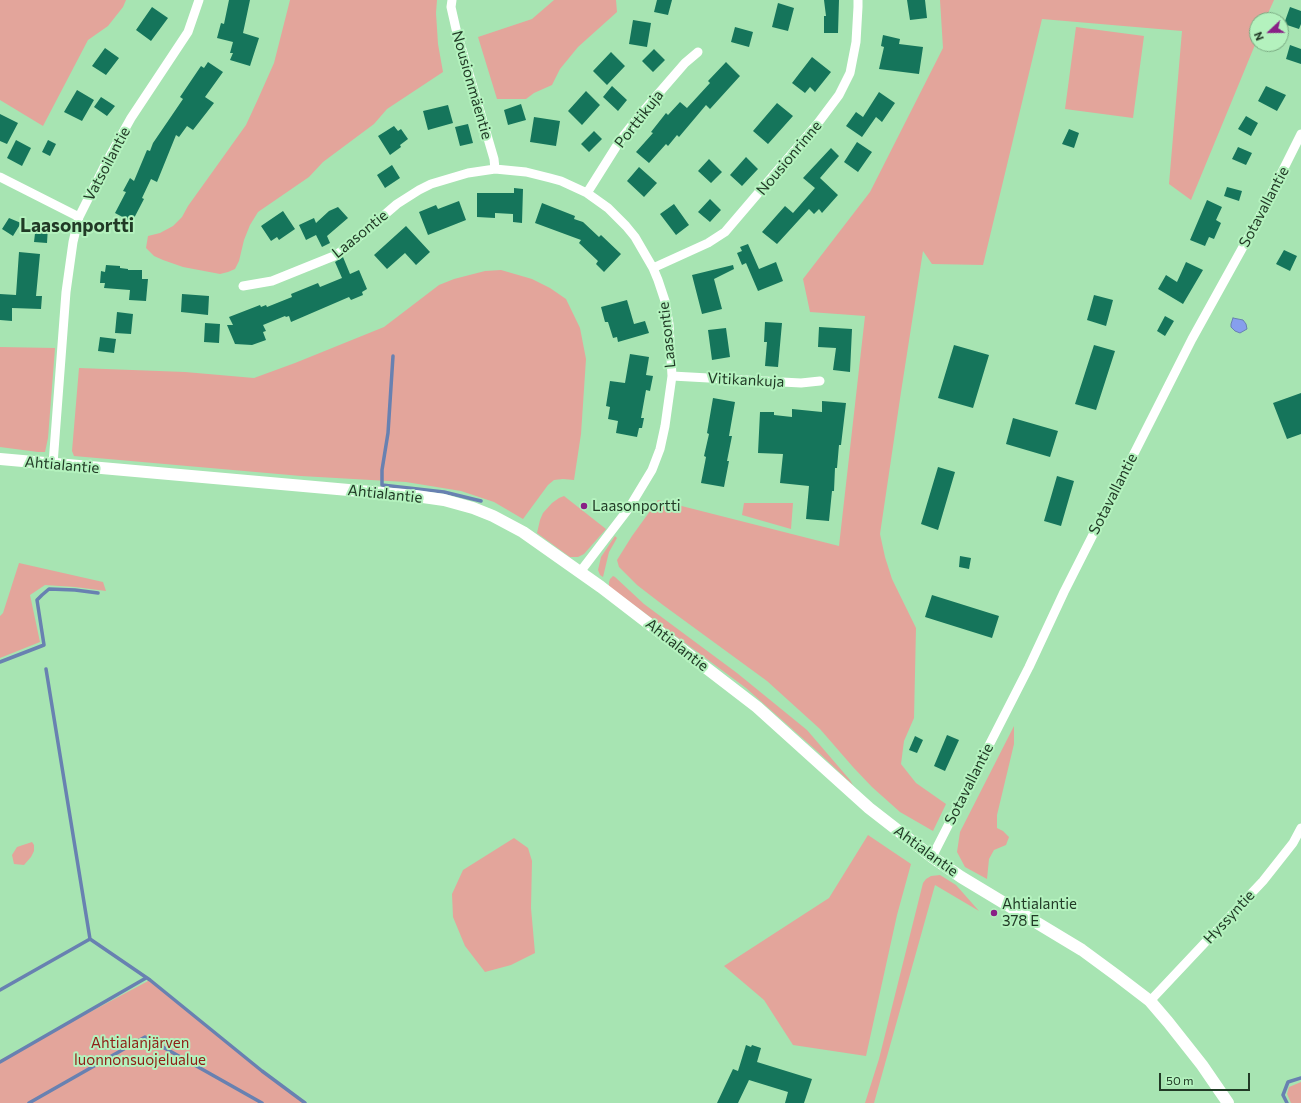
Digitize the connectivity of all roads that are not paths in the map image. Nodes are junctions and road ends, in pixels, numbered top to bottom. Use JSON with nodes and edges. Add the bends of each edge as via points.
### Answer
{"nodes":[{"id":1,"x":199,"y":0,"type":"edge"},
{"id":2,"x":452,"y":0,"type":"edge"},
{"id":3,"x":858,"y":0,"type":"edge"},
{"id":4,"x":698,"y":52,"type":"dead end"},
{"id":5,"x":1301,"y":134,"type":"edge"},
{"id":6,"x":495,"y":169,"type":"junction"},
{"id":7,"x":0,"y":177,"type":"edge"},
{"id":8,"x":587,"y":193,"type":"junction"},
{"id":9,"x":80,"y":217,"type":"junction"},
{"id":10,"x":653,"y":268,"type":"junction"},
{"id":11,"x":243,"y":286,"type":"dead end"},
{"id":12,"x":672,"y":376,"type":"junction"},
{"id":13,"x":820,"y":381,"type":"dead end"},
{"id":14,"x":0,"y":459,"type":"edge"},
{"id":15,"x":53,"y":464,"type":"junction"},
{"id":16,"x":580,"y":572,"type":"junction"},
{"id":17,"x":1301,"y":828,"type":"edge"},
{"id":18,"x":932,"y":857,"type":"junction"},
{"id":19,"x":1150,"y":1002,"type":"junction"},
{"id":20,"x":1228,"y":1103,"type":"edge"}],
"edges":[{"from":1,"to":9,"type":"street","name":"Vatsoilantie","via":[[188,32],[131,118]]},
{"from":2,"to":6,"type":"street","name":"Nousionmäentie","via":[[456,29]]},
{"from":3,"to":10,"type":"street","name":"Nousionrinne","via":[[856,42],[850,73],[839,95],[818,124],[725,232],[708,243]]},
{"from":4,"to":8,"type":"street","name":"Porttikuja","via":[[639,116],[621,139]]},
{"from":5,"to":18,"type":"street","name":"Sotavallantie","via":[[1259,218],[1189,346]]},
{"from":6,"to":8,"type":"street","name":"Laasontie","via":[[526,172],[550,178]]},
{"from":6,"to":11,"type":"street","name":"Laasontie","via":[[468,172],[431,184],[397,204],[334,256],[272,281]]},
{"from":7,"to":9,"type":"street"},
{"from":8,"to":10,"type":"street","name":"Laasontie","via":[[608,208],[626,226]]},
{"from":9,"to":15,"type":"street","name":"Vatsoilantie","via":[[73,242],[67,285]]},
{"from":10,"to":12,"type":"street","name":"Laasontie","via":[[665,301]]},
{"from":12,"to":13,"type":"street","name":"Vitikankuja","via":[[782,382]]},
{"from":12,"to":16,"type":"street","name":"Laasontie","via":[[665,426],[652,470],[629,508]]},
{"from":14,"to":15,"type":"street","name":"Ahtialantie"},
{"from":15,"to":16,"type":"street","name":"Ahtialantie","via":[[444,500],[493,516],[522,532]]},
{"from":16,"to":18,"type":"street","name":"Ahtialantie","via":[[757,707],[869,808]]},
{"from":17,"to":19,"type":"street","name":"Hyssyntie","via":[[1293,843],[1263,881]]},
{"from":18,"to":19,"type":"street","name":"Ahtialantie","via":[[1082,950]]},
{"from":19,"to":20,"type":"street","name":"Ahtialantie","via":[[1186,1044]]}]}
